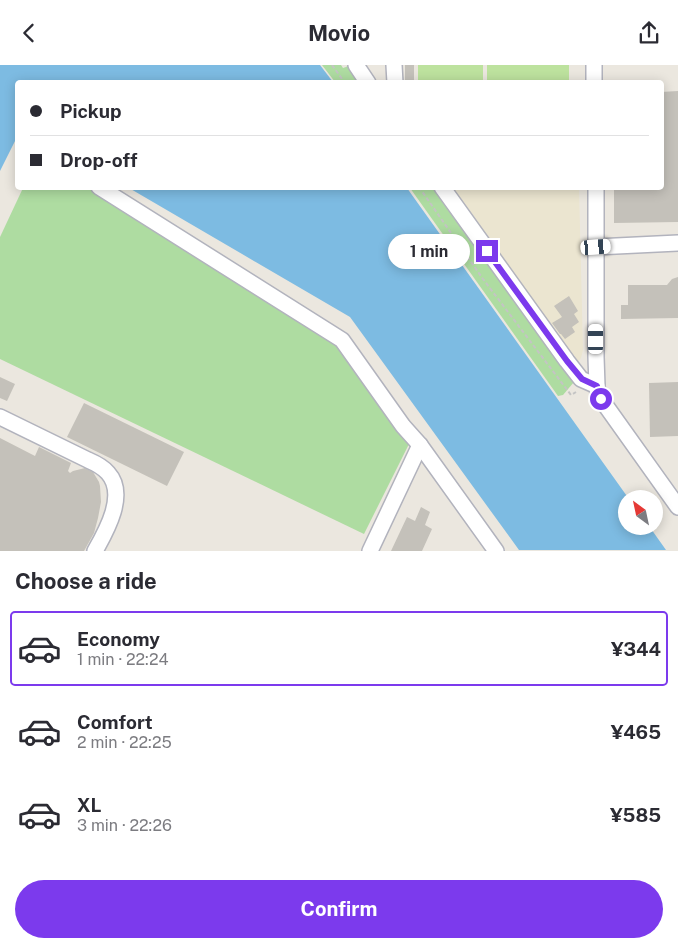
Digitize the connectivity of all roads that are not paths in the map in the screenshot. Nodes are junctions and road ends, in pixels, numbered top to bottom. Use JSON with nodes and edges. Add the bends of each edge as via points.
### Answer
{"nodes":[{"id":1,"x":356,"y":65,"type":"edge"},
{"id":2,"x":394,"y":65,"type":"edge"},
{"id":3,"x":594,"y":65,"type":"edge"},
{"id":4,"x":366,"y":80,"type":"edge"},
{"id":5,"x":395,"y":80,"type":"edge"},
{"id":6,"x":594,"y":80,"type":"edge"},
{"id":7,"x":104,"y":190,"type":"edge"},
{"id":8,"x":444,"y":190,"type":"edge"},
{"id":9,"x":596,"y":190,"type":"edge"},
{"id":10,"x":678,"y":243,"type":"edge"},
{"id":11,"x":596,"y":247,"type":"junction"},
{"id":12,"x":597,"y":386,"type":"junction"},
{"id":13,"x":0,"y":417,"type":"edge"},
{"id":14,"x":420,"y":445,"type":"junction"},
{"id":15,"x":678,"y":507,"type":"edge"},
{"id":16,"x":95,"y":551,"type":"edge"},
{"id":17,"x":370,"y":551,"type":"edge"},
{"id":18,"x":496,"y":551,"type":"edge"}],
"edges":[{"from":1,"to":4,"type":"street"},
{"from":2,"to":5,"type":"street"},
{"from":3,"to":6,"type":"street"},
{"from":7,"to":14,"type":"street","via":[[342,339]]},
{"from":8,"to":12,"type":"street","via":[[567,361],[582,379]]},
{"from":9,"to":11,"type":"street"},
{"from":10,"to":11,"type":"street"},
{"from":11,"to":12,"type":"street"},
{"from":12,"to":15,"type":"street","via":[[601,399]]},
{"from":13,"to":16,"type":"street","via":[[109,473],[116,485],[117,498],[108,510]]},
{"from":14,"to":17,"type":"street"},
{"from":14,"to":18,"type":"street"}]}
